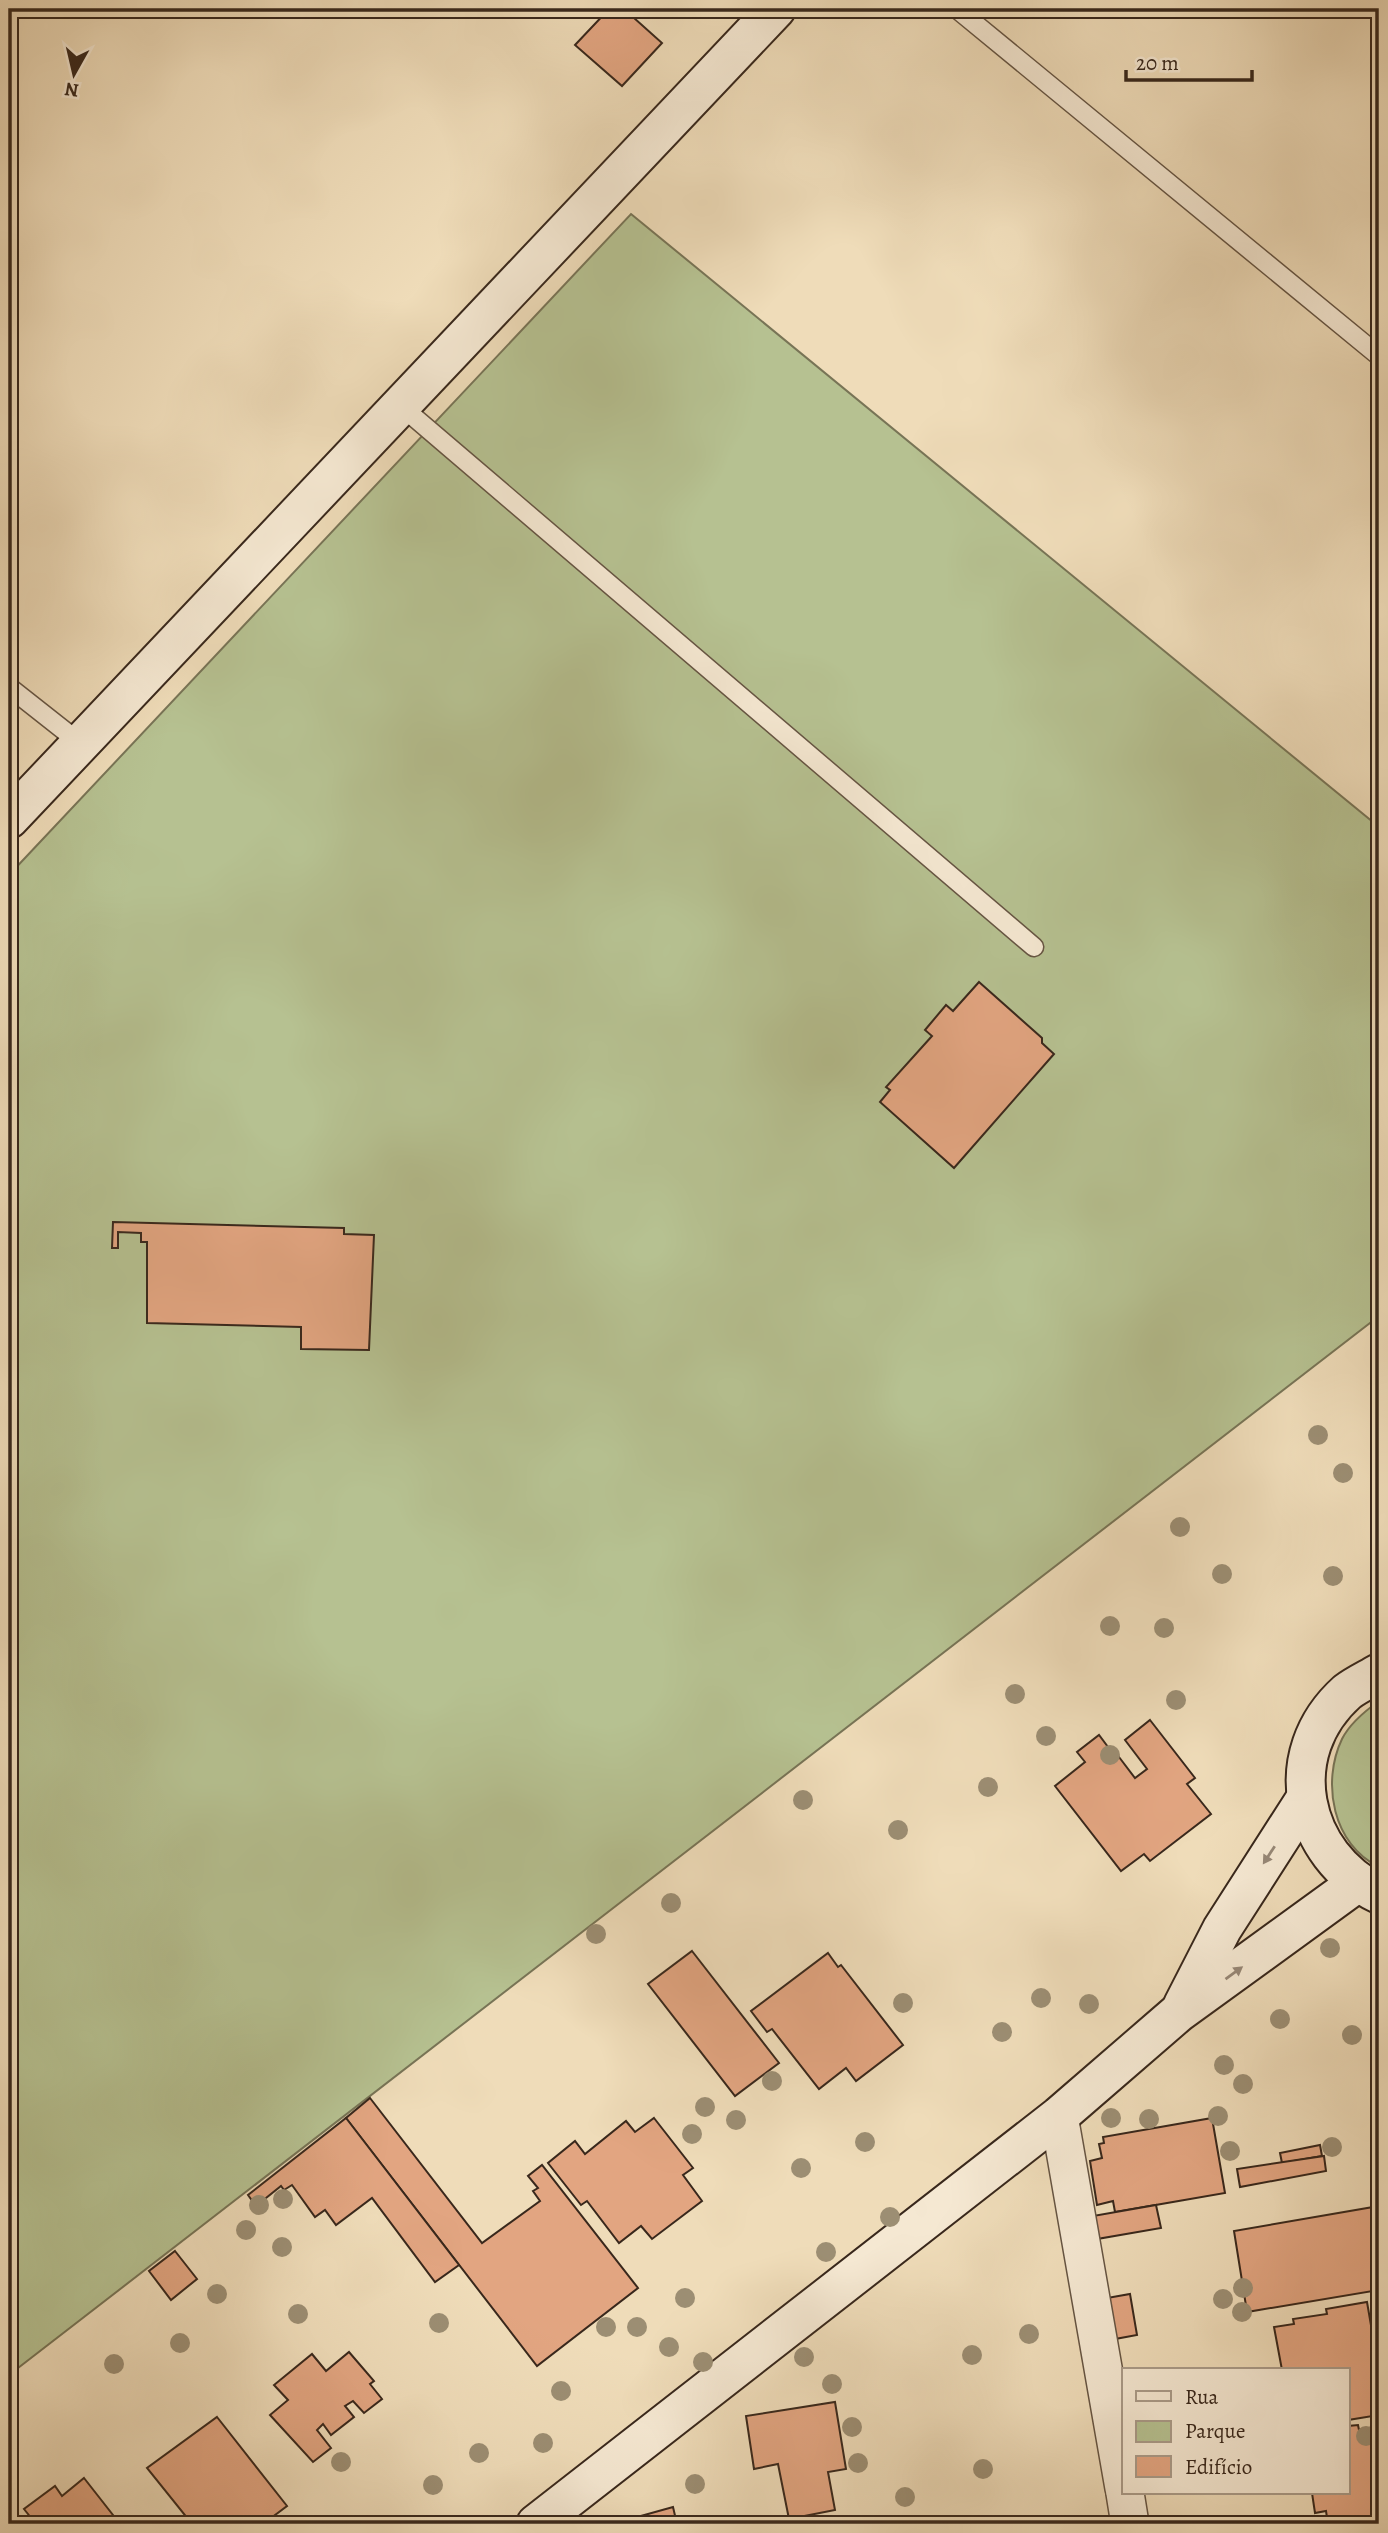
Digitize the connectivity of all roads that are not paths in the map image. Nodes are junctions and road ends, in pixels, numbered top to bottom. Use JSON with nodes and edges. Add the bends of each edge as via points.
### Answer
{"nodes":[{"id":1,"x":776,"y":9,"type":"edge"},
{"id":2,"x":957,"y":9,"type":"edge"},
{"id":3,"x":1379,"y":356,"type":"edge"},
{"id":4,"x":401,"y":406,"type":"junction"},
{"id":5,"x":9,"y":687,"type":"edge"},
{"id":6,"x":80,"y":743,"type":"junction"},
{"id":7,"x":9,"y":819,"type":"edge"},
{"id":8,"x":1034,"y":947,"type":"dead end"},
{"id":9,"x":1379,"y":1673,"type":"edge"},
{"id":10,"x":1306,"y":1798,"type":"junction"},
{"id":11,"x":1368,"y":1888,"type":"edge"},
{"id":12,"x":1178,"y":2013,"type":"junction"},
{"id":13,"x":1059,"y":2116,"type":"junction"},
{"id":14,"x":1122,"y":2478,"type":"edge"},
{"id":15,"x":1125,"y":2494,"type":"edge"},
{"id":16,"x":536,"y":2524,"type":"edge"},
{"id":17,"x":1130,"y":2524,"type":"edge"}],
"edges":[{"from":1,"to":4,"type":"street"},
{"from":2,"to":3,"type":"lane"},
{"from":4,"to":6,"type":"street"},
{"from":4,"to":8,"type":"lane"},
{"from":5,"to":6,"type":"lane"},
{"from":6,"to":7,"type":"street"},
{"from":9,"to":10,"type":"street","via":[[1347,1692],[1322,1722],[1308,1759]]},
{"from":10,"to":11,"type":"street","via":[[1322,1846],[1338,1866]]},
{"from":10,"to":12,"type":"street","one_way":true,"via":[[1222,1929]]},
{"from":12,"to":11,"type":"street","one_way":true},
{"from":12,"to":13,"type":"street"},
{"from":13,"to":14,"type":"street"},
{"from":13,"to":16,"type":"street"},
{"from":15,"to":17,"type":"street"}]}
